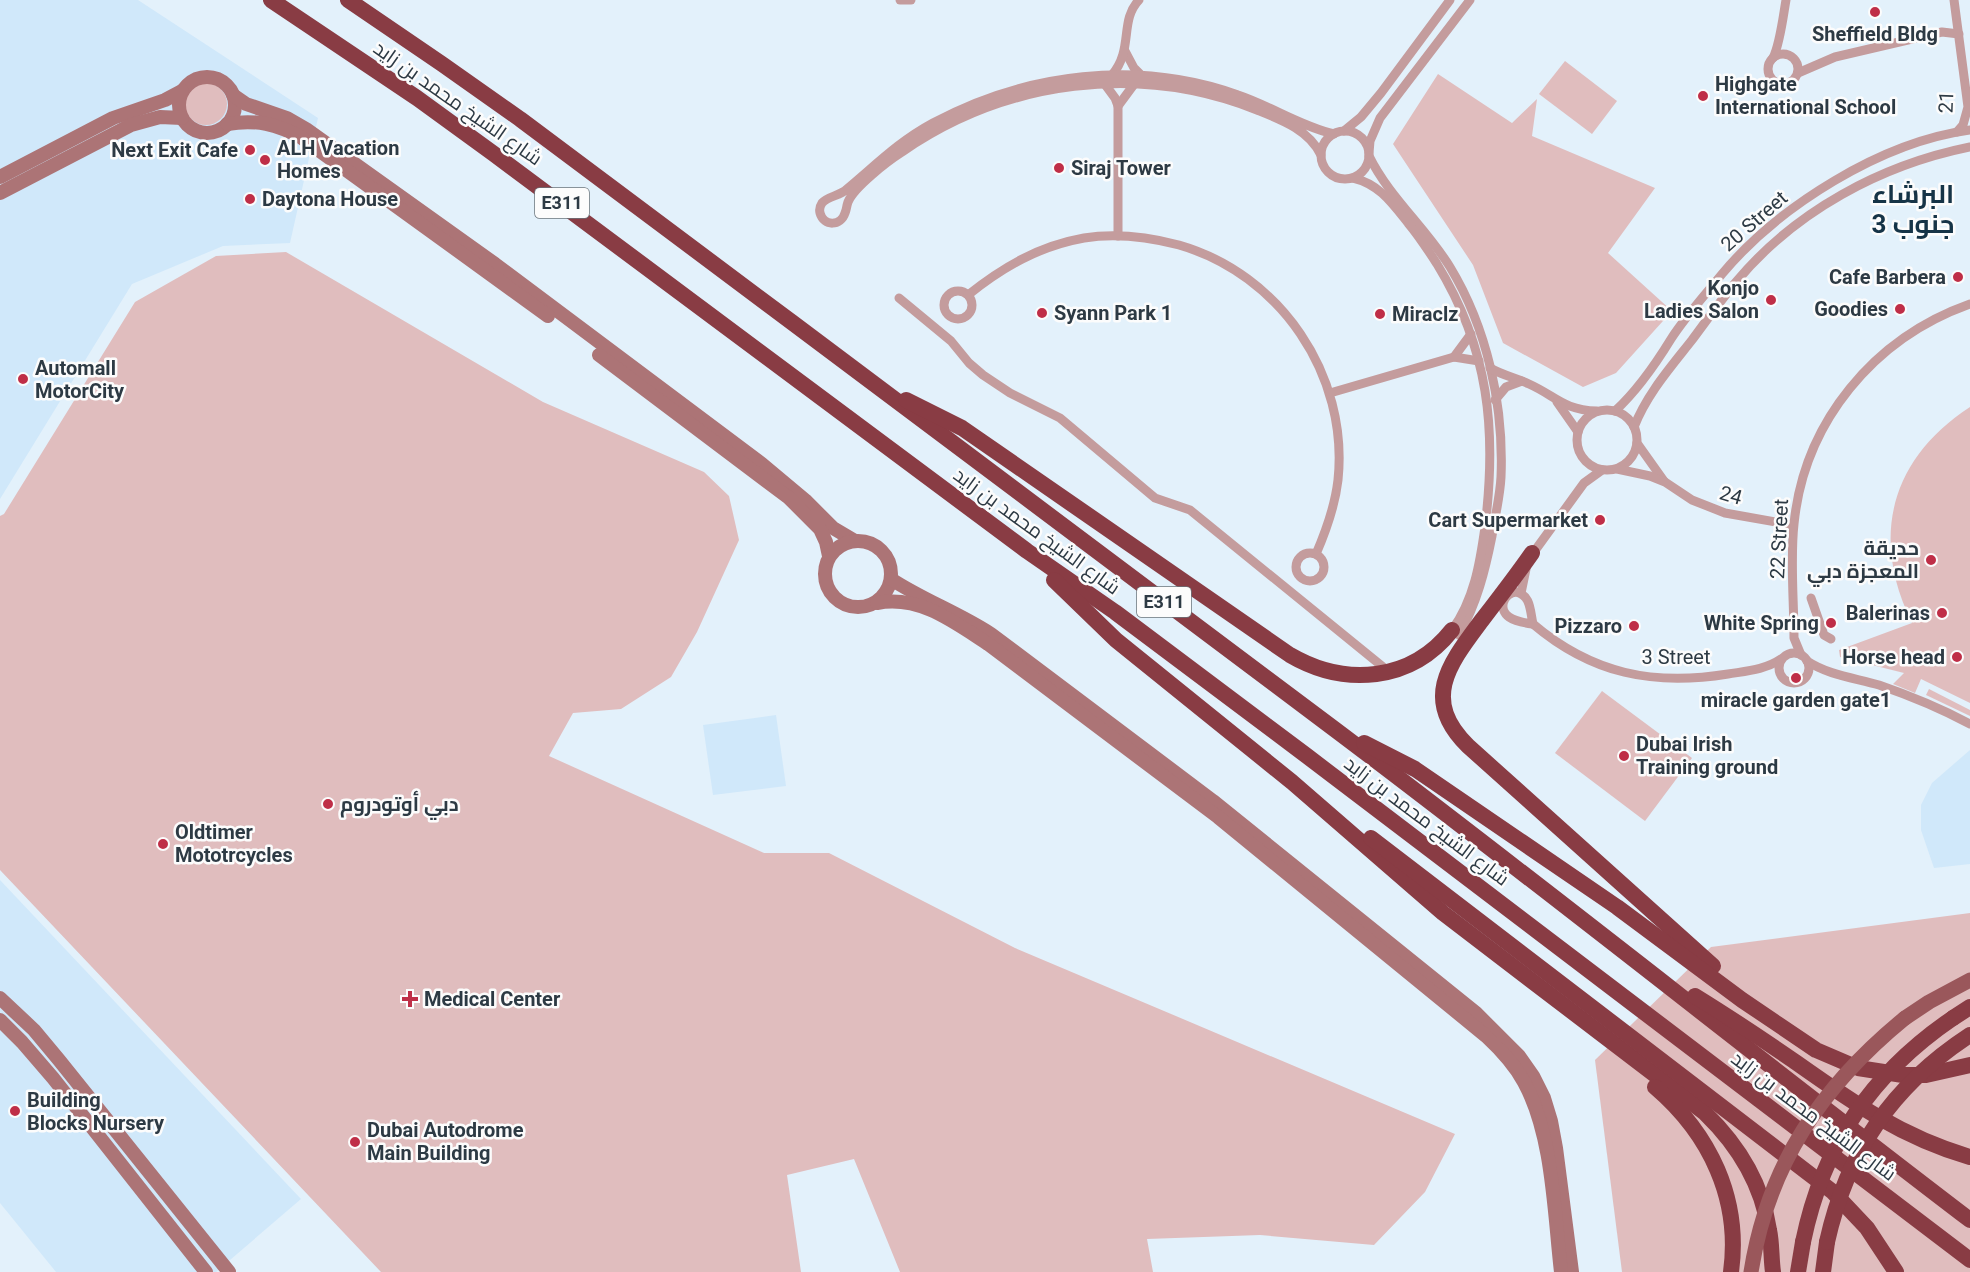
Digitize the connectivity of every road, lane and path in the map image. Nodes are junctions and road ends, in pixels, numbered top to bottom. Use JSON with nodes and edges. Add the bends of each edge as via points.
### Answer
{"nodes":[{"id":1,"x":271,"y":0,"type":"edge"},
{"id":2,"x":348,"y":0,"type":"edge"},
{"id":3,"x":900,"y":0,"type":"edge"},
{"id":4,"x":910,"y":0,"type":"edge"},
{"id":5,"x":1139,"y":0,"type":"edge"},
{"id":6,"x":1450,"y":0,"type":"edge"},
{"id":7,"x":1470,"y":0,"type":"edge"},
{"id":8,"x":1786,"y":0,"type":"edge"},
{"id":9,"x":1954,"y":0,"type":"edge"},
{"id":10,"x":1959,"y":34,"type":"junction"},
{"id":11,"x":1779,"y":37,"type":"junction"},
{"id":12,"x":1125,"y":51,"type":"junction"},
{"id":13,"x":1790,"y":57,"type":"junction"},
{"id":14,"x":1773,"y":58,"type":"junction"},
{"id":15,"x":1798,"y":73,"type":"junction"},
{"id":16,"x":1112,"y":75,"type":"junction"},
{"id":17,"x":1138,"y":79,"type":"junction"},
{"id":18,"x":1104,"y":83,"type":"junction"},
{"id":19,"x":182,"y":91,"type":"junction"},
{"id":20,"x":233,"y":95,"type":"junction"},
{"id":21,"x":1119,"y":106,"type":"junction"},
{"id":22,"x":182,"y":118,"type":"junction"},
{"id":23,"x":227,"y":124,"type":"junction"},
{"id":24,"x":1970,"y":130,"type":"edge"},
{"id":25,"x":1344,"y":131,"type":"junction"},
{"id":26,"x":1957,"y":132,"type":"junction"},
{"id":27,"x":1334,"y":134,"type":"junction"},
{"id":28,"x":1970,"y":147,"type":"edge"},
{"id":29,"x":1321,"y":155,"type":"junction"},
{"id":30,"x":1369,"y":155,"type":"junction"},
{"id":31,"x":0,"y":177,"type":"edge"},
{"id":32,"x":1353,"y":178,"type":"junction"},
{"id":33,"x":0,"y":193,"type":"edge"},
{"id":34,"x":1118,"y":236,"type":"junction"},
{"id":35,"x":968,"y":295,"type":"dead end"},
{"id":36,"x":899,"y":298,"type":"dead end"},
{"id":37,"x":1970,"y":304,"type":"edge"},
{"id":38,"x":1471,"y":334,"type":"junction"},
{"id":39,"x":1454,"y":357,"type":"junction"},
{"id":40,"x":1479,"y":361,"type":"junction"},
{"id":41,"x":1490,"y":368,"type":"junction"},
{"id":42,"x":1522,"y":381,"type":"junction"},
{"id":43,"x":873,"y":385,"type":"junction"},
{"id":44,"x":1330,"y":393,"type":"junction"},
{"id":45,"x":1496,"y":400,"type":"junction"},
{"id":46,"x":1555,"y":400,"type":"junction"},
{"id":47,"x":1601,"y":411,"type":"junction"},
{"id":48,"x":1615,"y":411,"type":"junction"},
{"id":49,"x":1634,"y":428,"type":"junction"},
{"id":50,"x":1578,"y":432,"type":"junction"},
{"id":51,"x":1637,"y":443,"type":"junction"},
{"id":52,"x":1617,"y":469,"type":"junction"},
{"id":53,"x":1602,"y":470,"type":"junction"},
{"id":54,"x":1665,"y":482,"type":"junction"},
{"id":55,"x":1793,"y":525,"type":"junction"},
{"id":56,"x":855,"y":541,"type":"junction"},
{"id":57,"x":1027,"y":551,"type":"junction"},
{"id":58,"x":1532,"y":553,"type":"junction"},
{"id":59,"x":1316,"y":554,"type":"dead end"},
{"id":60,"x":830,"y":556,"type":"junction"},
{"id":61,"x":891,"y":579,"type":"junction"},
{"id":62,"x":1521,"y":593,"type":"junction"},
{"id":63,"x":1794,"y":602,"type":"junction"},
{"id":64,"x":877,"y":603,"type":"junction"},
{"id":65,"x":1533,"y":624,"type":"junction"},
{"id":66,"x":1456,"y":633,"type":"junction"},
{"id":67,"x":1794,"y":638,"type":"junction"},
{"id":68,"x":1831,"y":639,"type":"dead end"},
{"id":69,"x":1783,"y":658,"type":"junction"},
{"id":70,"x":1804,"y":658,"type":"junction"},
{"id":71,"x":1760,"y":669,"type":"junction"},
{"id":72,"x":1388,"y":671,"type":"junction"},
{"id":73,"x":1830,"y":672,"type":"junction"},
{"id":74,"x":1779,"y":674,"type":"junction"},
{"id":75,"x":1807,"y":677,"type":"junction"},
{"id":76,"x":1970,"y":724,"type":"edge"},
{"id":77,"x":1334,"y":728,"type":"junction"},
{"id":78,"x":1292,"y":782,"type":"junction"},
{"id":79,"x":1538,"y":810,"type":"junction"},
{"id":80,"x":1617,"y":946,"type":"junction"},
{"id":81,"x":1970,"y":980,"type":"edge"},
{"id":82,"x":1533,"y":983,"type":"junction"},
{"id":83,"x":0,"y":998,"type":"edge"},
{"id":84,"x":1970,"y":1007,"type":"edge"},
{"id":85,"x":1970,"y":1012,"type":"edge"},
{"id":86,"x":1953,"y":1018,"type":"junction"},
{"id":87,"x":0,"y":1020,"type":"edge"},
{"id":88,"x":1776,"y":1023,"type":"junction"},
{"id":89,"x":1970,"y":1035,"type":"edge"},
{"id":90,"x":1970,"y":1065,"type":"edge"},
{"id":91,"x":53,"y":1077,"type":"junction"},
{"id":92,"x":73,"y":1078,"type":"junction"},
{"id":93,"x":1970,"y":1156,"type":"edge"},
{"id":94,"x":166,"y":1194,"type":"junction"},
{"id":95,"x":148,"y":1197,"type":"junction"},
{"id":96,"x":1970,"y":1220,"type":"edge"},
{"id":97,"x":1970,"y":1260,"type":"edge"},
{"id":98,"x":1772,"y":1270,"type":"edge"},
{"id":99,"x":206,"y":1272,"type":"edge"},
{"id":100,"x":229,"y":1272,"type":"edge"},
{"id":101,"x":1561,"y":1272,"type":"edge"},
{"id":102,"x":1572,"y":1272,"type":"edge"},
{"id":103,"x":1731,"y":1272,"type":"edge"},
{"id":104,"x":1751,"y":1272,"type":"edge"},
{"id":105,"x":1798,"y":1272,"type":"edge"},
{"id":106,"x":1823,"y":1272,"type":"edge"},
{"id":107,"x":1896,"y":1272,"type":"edge"}],
"edges":[{"from":1,"to":57,"type":"highway","name":"شارع الشيخ محمد بن زايد","number":"E311","via":[[494,154]]},
{"from":2,"to":43,"type":"highway","name":"شارع الشيخ محمد بن زايد","number":"E311","via":[[520,119]]},
{"from":3,"to":4,"type":"street"},
{"from":5,"to":12,"type":"street","via":[[1129,15]]},
{"from":6,"to":25,"type":"street","via":[[1381,93]]},
{"from":7,"to":30,"type":"street","via":[[1380,118],[1370,141]]},
{"from":8,"to":11,"type":"street"},
{"from":9,"to":10,"type":"street","name":"21"},
{"from":10,"to":15,"type":"street","via":[[1942,32],[1858,52],[1814,64]]},
{"from":10,"to":26,"type":"street","name":"21","via":[[1968,107]]},
{"from":11,"to":13,"type":"street"},
{"from":11,"to":14,"type":"street"},
{"from":12,"to":16,"type":"street"},
{"from":12,"to":17,"type":"street"},
{"from":13,"to":14,"type":"street"},
{"from":13,"to":15,"type":"street","via":[[1797,63]]},
{"from":14,"to":15,"type":"street","via":[[1768,69],[1776,83],[1790,83]]},
{"from":16,"to":17,"type":"street"},
{"from":16,"to":18,"type":"street","via":[[1031,85],[954,112],[884,155],[845,192],[823,202],[820,213],[828,222],[840,222],[850,198],[879,169],[914,144],[968,115],[1031,93]]},
{"from":17,"to":18,"type":"street"},
{"from":17,"to":21,"type":"street"},
{"from":17,"to":27,"type":"street","via":[[1194,83],[1236,94]]},
{"from":17,"to":29,"type":"street","via":[[1244,104],[1300,130]]},
{"from":18,"to":21,"type":"street"},
{"from":19,"to":20,"type":"street","via":[[194,79],[209,76],[224,82]]},
{"from":19,"to":22,"type":"street"},
{"from":19,"to":31,"type":"street","via":[[113,118]]},
{"from":20,"to":23,"type":"street","via":[[234,113]]},
{"from":20,"to":56,"type":"street","via":[[246,104],[297,123],[376,178],[772,471],[833,528]]},
{"from":21,"to":34,"type":"street"},
{"from":22,"to":23,"type":"street","via":[[201,132],[215,132]]},
{"from":22,"to":33,"type":"street","via":[[159,117],[130,124]]},
{"from":23,"to":60,"type":"street","via":[[260,122],[284,128],[363,181],[775,486],[820,529]]},
{"from":24,"to":26,"type":"street","name":"20 Street"},
{"from":25,"to":27,"type":"street"},
{"from":25,"to":30,"type":"street","via":[[1361,137]]},
{"from":26,"to":48,"type":"street","name":"20 Street","via":[[1906,147],[1862,166],[1773,224],[1722,274],[1639,386]]},
{"from":27,"to":29,"type":"street","via":[[1324,142]]},
{"from":28,"to":49,"type":"street","name":"20 Street","via":[[1924,159],[1864,183],[1817,210],[1783,236],[1737,281],[1656,386]]},
{"from":29,"to":32,"type":"street","via":[[1329,174],[1340,179]]},
{"from":30,"to":32,"type":"street","via":[[1364,170]]},
{"from":30,"to":41,"type":"street","via":[[1378,175],[1449,266],[1477,321]]},
{"from":32,"to":38,"type":"street","via":[[1383,193],[1418,234]]},
{"from":34,"to":35,"type":"street","via":[[1055,245],[993,274]]},
{"from":34,"to":44,"type":"street","via":[[1158,239],[1197,250],[1233,268],[1266,292],[1293,322],[1315,356]]},
{"from":36,"to":72,"type":"street","via":[[951,341],[975,370],[1060,418],[1155,498],[1190,510]]},
{"from":37,"to":55,"type":"street","name":"22 Street","via":[[1928,322],[1902,339],[1848,388],[1811,453],[1800,484]]},
{"from":38,"to":39,"type":"street"},
{"from":38,"to":40,"type":"street"},
{"from":39,"to":40,"type":"street"},
{"from":39,"to":44,"type":"street"},
{"from":40,"to":66,"type":"street","via":[[1488,404],[1491,472],[1478,571]]},
{"from":41,"to":42,"type":"street"},
{"from":41,"to":45,"type":"street"},
{"from":42,"to":45,"type":"street","via":[[1506,387]]},
{"from":42,"to":46,"type":"street"},
{"from":43,"to":72,"type":"highway","via":[[962,428],[1302,662],[1344,675]]},
{"from":43,"to":77,"type":"highway","name":"شارع الشيخ محمد بن زايد","number":"E311"},
{"from":44,"to":59,"type":"street","via":[[1339,451],[1338,481]]},
{"from":45,"to":66,"type":"street","via":[[1501,440],[1498,499],[1482,584],[1468,619]]},
{"from":46,"to":47,"type":"street"},
{"from":46,"to":50,"type":"street"},
{"from":47,"to":48,"type":"street"},
{"from":47,"to":50,"type":"street","via":[[1591,415]]},
{"from":48,"to":49,"type":"street","via":[[1627,417]]},
{"from":49,"to":51,"type":"street"},
{"from":50,"to":53,"type":"street","via":[[1577,442],[1585,460]]},
{"from":51,"to":52,"type":"street","via":[[1634,454]]},
{"from":51,"to":54,"type":"street","name":"24"},
{"from":52,"to":53,"type":"street"},
{"from":52,"to":54,"type":"street","name":"24"},
{"from":53,"to":58,"type":"street","via":[[1584,483]]},
{"from":54,"to":55,"type":"street","name":"24","via":[[1692,500],[1725,513]]},
{"from":55,"to":63,"type":"street","name":"22 Street"},
{"from":56,"to":60,"type":"street","via":[[845,543]]},
{"from":56,"to":61,"type":"street","via":[[882,551],[891,569]]},
{"from":57,"to":78,"type":"highway","via":[[1116,640]]},
{"from":57,"to":97,"type":"highway","name":"شارع الشيخ محمد بن زايد","number":"E311","via":[[1307,756]]},
{"from":58,"to":62,"type":"street"},
{"from":58,"to":79,"type":"highway","via":[[1458,653],[1443,689],[1446,714],[1459,737]]},
{"from":60,"to":64,"type":"street","via":[[825,583],[835,599],[853,608]]},
{"from":61,"to":64,"type":"street"},
{"from":61,"to":102,"type":"street","via":[[991,634],[1169,767],[1508,1042],[1533,1076],[1548,1109]]},
{"from":62,"to":65,"type":"street","via":[[1528,599]]},
{"from":62,"to":65,"type":"street","name":"3 Street","via":[[1507,596],[1504,609],[1513,620]]},
{"from":63,"to":67,"type":"street","name":"22 Street"},
{"from":63,"to":68,"type":"street","via":[[1813,598],[1824,635]]},
{"from":64,"to":101,"type":"street","via":[[896,600],[929,609],[988,644],[1218,817],[1470,1021],[1500,1050],[1524,1082],[1541,1125]]},
{"from":65,"to":71,"type":"street","name":"3 Street","via":[[1583,657],[1647,678],[1705,678]]},
{"from":66,"to":72,"type":"highway","via":[[1423,657]]},
{"from":66,"to":79,"type":"highway","via":[[1433,686],[1439,726],[1458,749]]},
{"from":67,"to":69,"type":"street","name":"22 Street"},
{"from":67,"to":70,"type":"street","name":"22 Street"},
{"from":69,"to":70,"type":"street","via":[[1793,653]]},
{"from":69,"to":71,"type":"street","name":"3 Street"},
{"from":69,"to":74,"type":"street"},
{"from":70,"to":73,"type":"street"},
{"from":70,"to":75,"type":"street","via":[[1809,669]]},
{"from":71,"to":74,"type":"street","name":"3 Street"},
{"from":73,"to":75,"type":"street"},
{"from":73,"to":76,"type":"street","via":[[1920,700]]},
{"from":74,"to":75,"type":"street","via":[[1790,683]]},
{"from":77,"to":80,"type":"highway","name":"شارع الشيخ محمد بن زايد","number":"E311"},
{"from":77,"to":88,"type":"highway","via":[[1415,769],[1617,907]]},
{"from":78,"to":82,"type":"highway","via":[[1430,902]]},
{"from":78,"to":107,"type":"highway","via":[[1395,855],[1833,1192],[1867,1228]]},
{"from":79,"to":88,"type":"highway"},
{"from":80,"to":93,"type":"highway","via":[[1869,1113],[1924,1141]]},
{"from":80,"to":96,"type":"highway","name":"شارع الشيخ محمد بن زايد","number":"E311"},
{"from":81,"to":104,"type":"main road","bridge":true,"via":[[1905,1018],[1855,1062],[1824,1098],[1793,1145],[1770,1197]]},
{"from":82,"to":98,"type":"highway","via":[[1690,1101],[1725,1134],[1742,1157],[1759,1192],[1769,1229]]},
{"from":82,"to":103,"type":"highway","via":[[1666,1096],[1699,1134],[1727,1194],[1732,1227]]},
{"from":83,"to":92,"type":"street","via":[[34,1030]]},
{"from":84,"to":86,"type":"highway"},
{"from":85,"to":86,"type":"highway"},
{"from":86,"to":105,"type":"highway","bridge":true,"via":[[1894,1065],[1847,1125],[1815,1193]]},
{"from":87,"to":91,"type":"street"},
{"from":88,"to":90,"type":"highway","via":[[1836,1060],[1880,1073],[1926,1075]]},
{"from":89,"to":106,"type":"highway","bridge":true,"via":[[1914,1078],[1876,1123],[1848,1175],[1836,1208]]},
{"from":91,"to":92,"type":"street","via":[[57,1070]]},
{"from":91,"to":95,"type":"street"},
{"from":92,"to":94,"type":"street"},
{"from":94,"to":95,"type":"street","via":[[160,1201]]},
{"from":94,"to":100,"type":"street"},
{"from":95,"to":99,"type":"street"}]}
